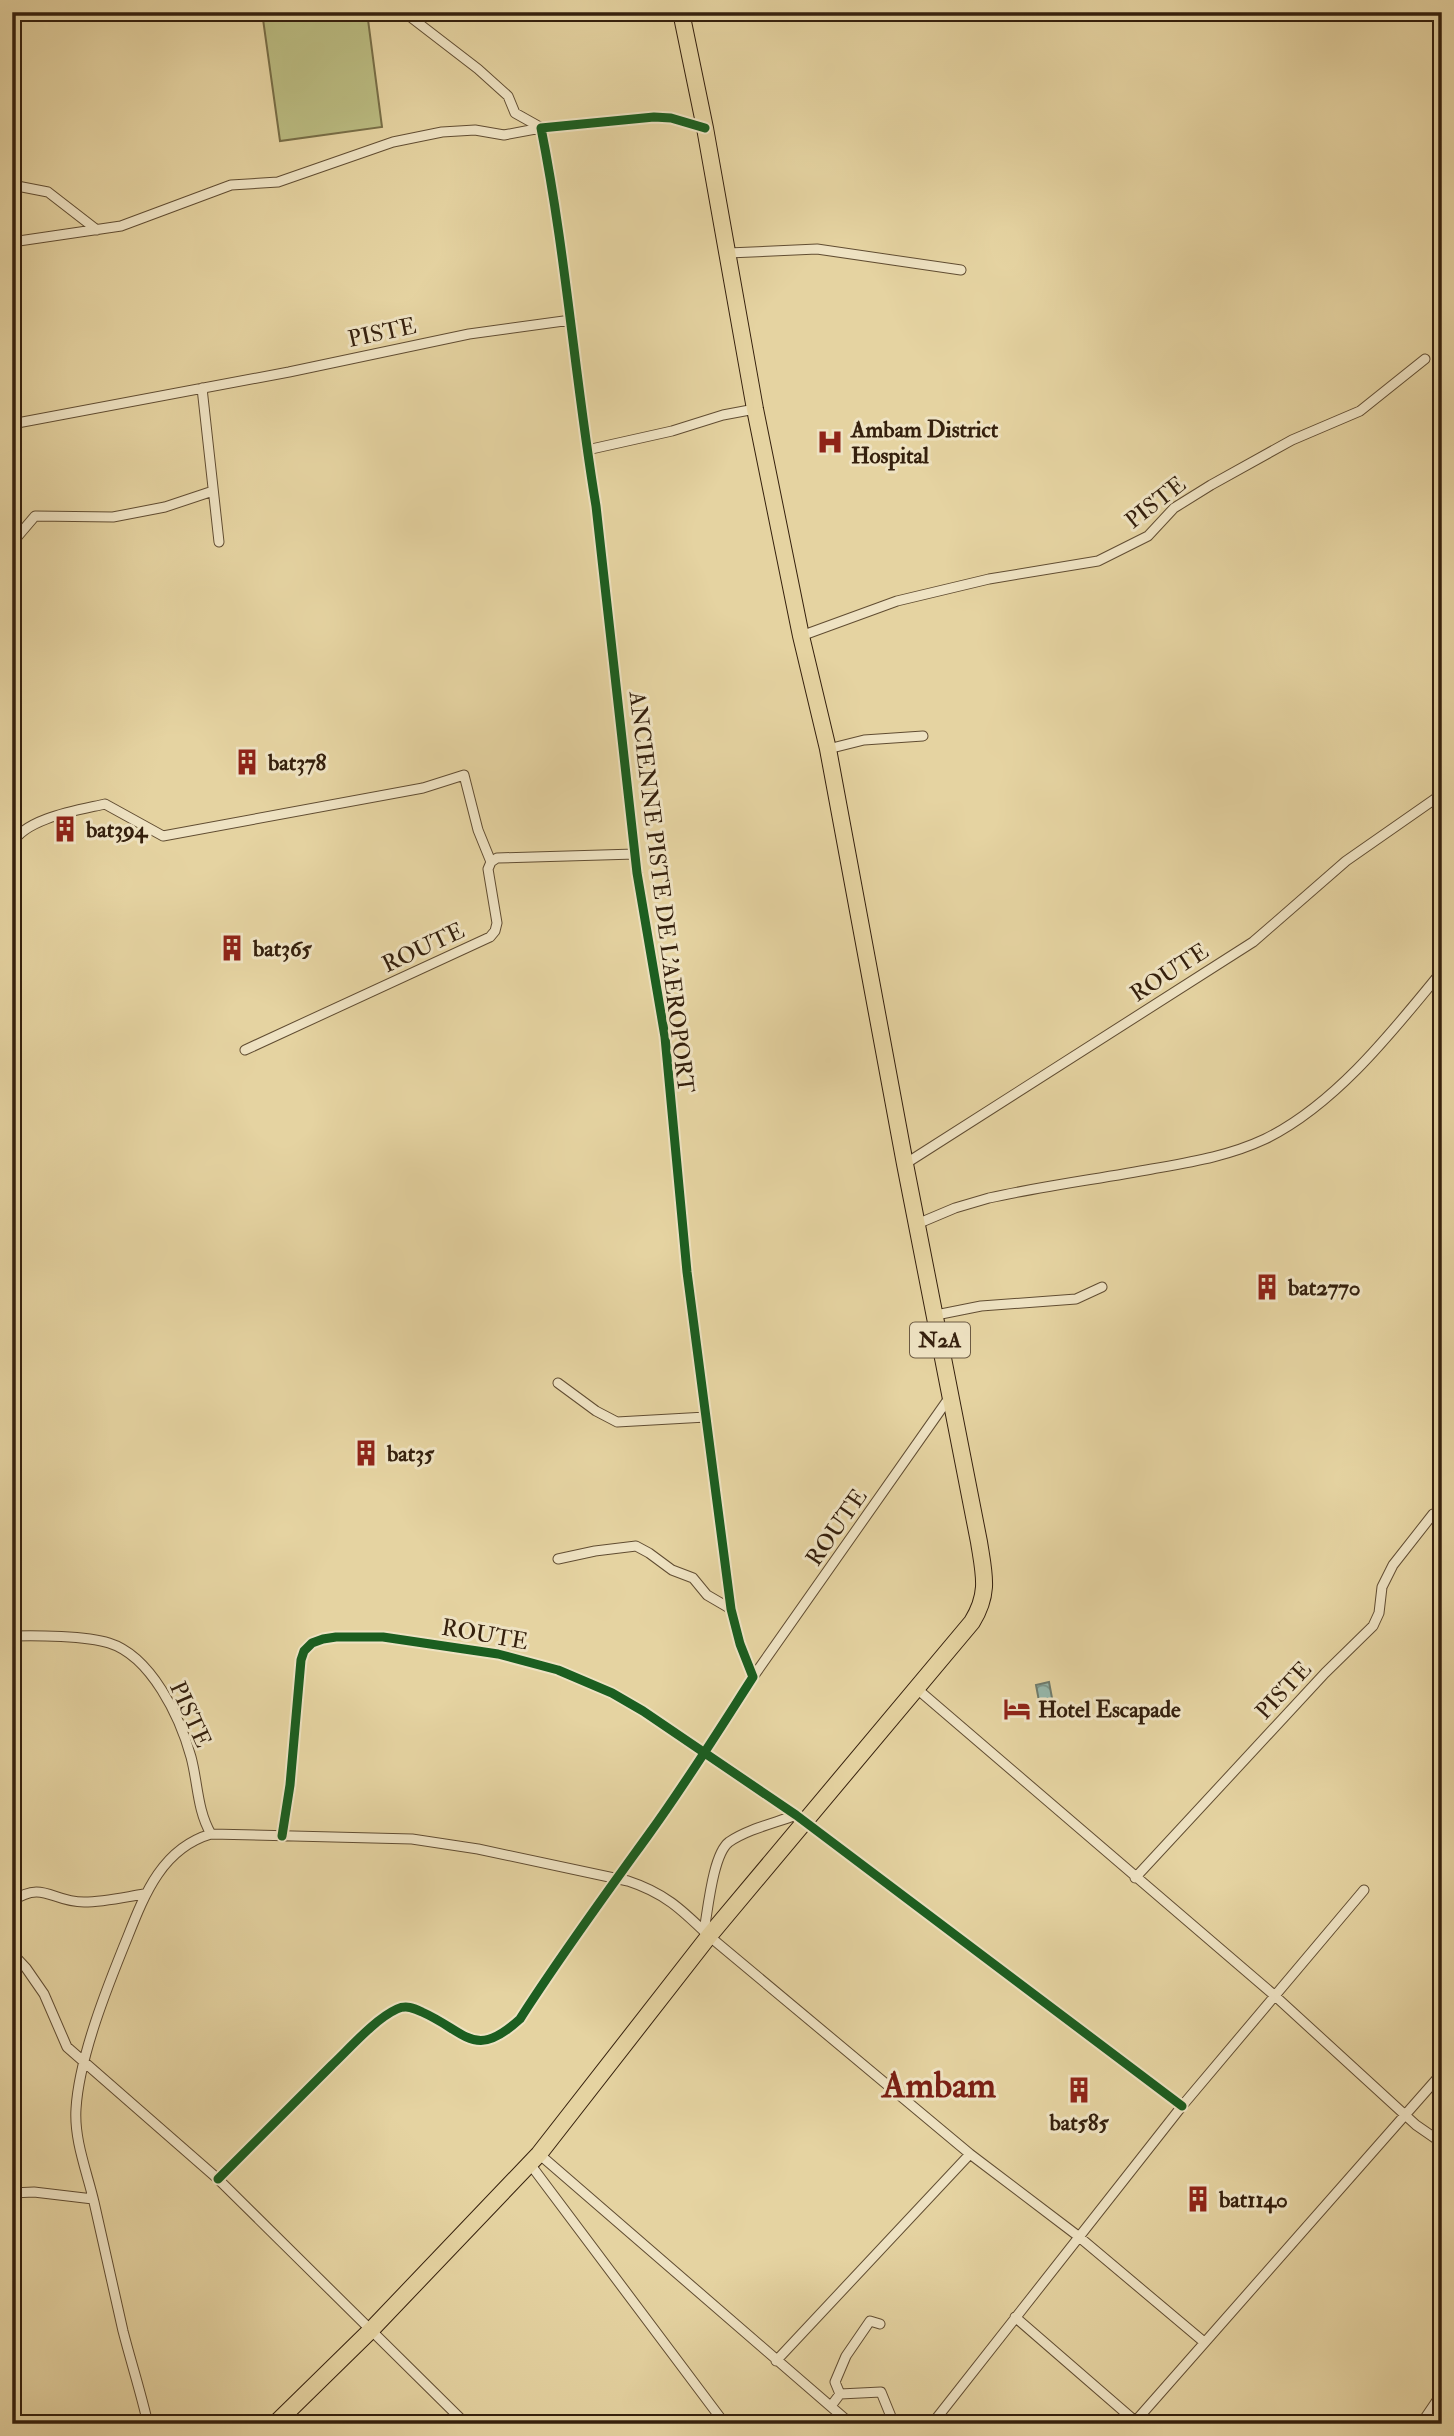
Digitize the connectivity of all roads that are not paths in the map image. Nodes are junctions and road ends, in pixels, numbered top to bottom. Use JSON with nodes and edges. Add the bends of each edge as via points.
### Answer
{"nodes":[{"id":1,"x":404,"y":12,"type":"edge"},
{"id":2,"x":681,"y":12,"type":"edge"},
{"id":3,"x":541,"y":128,"type":"junction"},
{"id":4,"x":705,"y":128,"type":"junction"},
{"id":5,"x":12,"y":185,"type":"edge"},
{"id":6,"x":97,"y":230,"type":"junction"},
{"id":7,"x":12,"y":242,"type":"edge"},
{"id":8,"x":728,"y":253,"type":"junction"},
{"id":9,"x":961,"y":270,"type":"dead end"},
{"id":10,"x":571,"y":320,"type":"junction"},
{"id":11,"x":1425,"y":359,"type":"dead end"},
{"id":12,"x":202,"y":388,"type":"junction"},
{"id":13,"x":755,"y":409,"type":"junction"},
{"id":14,"x":12,"y":424,"type":"edge"},
{"id":15,"x":587,"y":450,"type":"junction"},
{"id":16,"x":213,"y":491,"type":"junction"},
{"id":17,"x":219,"y":541,"type":"dead end"},
{"id":18,"x":12,"y":543,"type":"edge"},
{"id":19,"x":801,"y":636,"type":"junction"},
{"id":20,"x":923,"y":736,"type":"dead end"},
{"id":21,"x":828,"y":749,"type":"junction"},
{"id":22,"x":1442,"y":794,"type":"edge"},
{"id":23,"x":12,"y":844,"type":"edge"},
{"id":24,"x":635,"y":854,"type":"junction"},
{"id":25,"x":491,"y":862,"type":"junction"},
{"id":26,"x":1442,"y":971,"type":"edge"},
{"id":27,"x":245,"y":1049,"type":"dead end"},
{"id":28,"x":905,"y":1164,"type":"junction"},
{"id":29,"x":917,"y":1224,"type":"junction"},
{"id":30,"x":1102,"y":1287,"type":"dead end"},
{"id":31,"x":936,"y":1315,"type":"junction"},
{"id":32,"x":558,"y":1383,"type":"dead end"},
{"id":33,"x":949,"y":1398,"type":"junction"},
{"id":34,"x":706,"y":1417,"type":"junction"},
{"id":35,"x":1433,"y":1514,"type":"dead end"},
{"id":36,"x":558,"y":1559,"type":"dead end"},
{"id":37,"x":731,"y":1609,"type":"junction"},
{"id":38,"x":12,"y":1636,"type":"edge"},
{"id":39,"x":753,"y":1677,"type":"junction"},
{"id":40,"x":916,"y":1688,"type":"junction"},
{"id":41,"x":705,"y":1753,"type":"junction"},
{"id":42,"x":801,"y":1819,"type":"junction"},
{"id":43,"x":211,"y":1834,"type":"junction"},
{"id":44,"x":282,"y":1836,"type":"junction"},
{"id":45,"x":1135,"y":1878,"type":"junction"},
{"id":46,"x":615,"y":1879,"type":"junction"},
{"id":47,"x":1364,"y":1890,"type":"dead end"},
{"id":48,"x":144,"y":1894,"type":"junction"},
{"id":49,"x":12,"y":1901,"type":"edge"},
{"id":50,"x":707,"y":1933,"type":"junction"},
{"id":51,"x":12,"y":1953,"type":"edge"},
{"id":52,"x":1274,"y":1995,"type":"junction"},
{"id":53,"x":84,"y":2062,"type":"junction"},
{"id":54,"x":1442,"y":2073,"type":"edge"},
{"id":55,"x":1182,"y":2106,"type":"junction"},
{"id":56,"x":1405,"y":2115,"type":"junction"},
{"id":57,"x":1442,"y":2143,"type":"edge"},
{"id":58,"x":970,"y":2154,"type":"junction"},
{"id":59,"x":534,"y":2159,"type":"junction"},
{"id":60,"x":219,"y":2179,"type":"junction"},
{"id":61,"x":12,"y":2193,"type":"edge"},
{"id":62,"x":93,"y":2199,"type":"junction"},
{"id":63,"x":1079,"y":2236,"type":"junction"},
{"id":64,"x":1015,"y":2317,"type":"junction"},
{"id":65,"x":880,"y":2323,"type":"dead end"},
{"id":66,"x":370,"y":2330,"type":"junction"},
{"id":67,"x":1204,"y":2342,"type":"junction"},
{"id":68,"x":776,"y":2361,"type":"junction"},
{"id":69,"x":1442,"y":2393,"type":"edge"},
{"id":70,"x":840,"y":2394,"type":"junction"},
{"id":71,"x":831,"y":2406,"type":"junction"},
{"id":72,"x":1134,"y":2422,"type":"edge"},
{"id":73,"x":148,"y":2424,"type":"edge"},
{"id":74,"x":275,"y":2424,"type":"edge"},
{"id":75,"x":466,"y":2424,"type":"edge"},
{"id":76,"x":725,"y":2424,"type":"edge"},
{"id":77,"x":851,"y":2424,"type":"edge"},
{"id":78,"x":894,"y":2424,"type":"edge"},
{"id":79,"x":932,"y":2424,"type":"edge"},
{"id":80,"x":1421,"y":2424,"type":"edge"}],
"edges":[{"from":1,"to":3,"type":"street","via":[[508,96],[514,113]]},
{"from":2,"to":4,"type":"highway","number":"N2A"},
{"from":3,"to":4,"type":"street","via":[[654,117]]},
{"from":3,"to":6,"type":"street","via":[[504,135],[475,130],[442,132],[393,142],[278,182],[231,185],[121,226]]},
{"from":3,"to":10,"type":"street","name":"ANCIENNE PISTE DE L'AEROPORT"},
{"from":4,"to":8,"type":"highway","number":"N2A"},
{"from":5,"to":6,"type":"street","via":[[48,192]]},
{"from":6,"to":7,"type":"street"},
{"from":8,"to":9,"type":"street","via":[[817,249]]},
{"from":8,"to":13,"type":"highway","number":"N2A"},
{"from":10,"to":12,"type":"street","name":"PISTE","via":[[469,334]]},
{"from":10,"to":15,"type":"street","name":"ANCIENNE PISTE DE L'AEROPORT"},
{"from":11,"to":19,"type":"street","name":"PISTE","via":[[1360,411],[1292,440],[1211,485],[1174,509],[1147,537],[1110,555],[897,601]]},
{"from":12,"to":14,"type":"street","name":"PISTE"},
{"from":12,"to":16,"type":"street"},
{"from":13,"to":15,"type":"street"},
{"from":13,"to":19,"type":"highway","number":"N2A"},
{"from":15,"to":24,"type":"street","name":"ANCIENNE PISTE DE L'AEROPORT"},
{"from":16,"to":17,"type":"street"},
{"from":16,"to":18,"type":"street","via":[[113,517],[35,516]]},
{"from":19,"to":21,"type":"highway","number":"N2A"},
{"from":20,"to":21,"type":"street","via":[[864,740]]},
{"from":21,"to":28,"type":"highway","number":"N2A"},
{"from":22,"to":28,"type":"street","name":"ROUTE","via":[[1346,861],[1253,942]]},
{"from":23,"to":25,"type":"street","name":"ROUTE","via":[[16,836],[51,816],[104,804],[163,836],[423,788],[464,775]]},
{"from":24,"to":25,"type":"street","via":[[507,857]]},
{"from":24,"to":34,"type":"street","name":"ANCIENNE PISTE DE L'AEROPORT","via":[[665,1037]]},
{"from":25,"to":27,"type":"street","name":"ROUTE","via":[[497,923],[490,937]]},
{"from":26,"to":29,"type":"street","via":[[1338,1087],[1266,1138],[1212,1158],[989,1198]]},
{"from":28,"to":29,"type":"highway","number":"N2A"},
{"from":29,"to":31,"type":"highway","number":"N2A"},
{"from":30,"to":31,"type":"street","via":[[1076,1299],[981,1306]]},
{"from":31,"to":33,"type":"highway","number":"N2A"},
{"from":32,"to":34,"type":"street","via":[[617,1422]]},
{"from":33,"to":39,"type":"street","name":"ROUTE"},
{"from":33,"to":40,"type":"highway","number":"N2A","via":[[979,1542],[984,1591],[982,1606],[972,1622]]},
{"from":34,"to":37,"type":"street","name":"ANCIENNE PISTE DE L'AEROPORT"},
{"from":35,"to":45,"type":"street","name":"PISTE","via":[[1393,1565],[1382,1587],[1373,1626]]},
{"from":36,"to":37,"type":"street","via":[[636,1546],[692,1578],[707,1595]]},
{"from":37,"to":39,"type":"street","name":"ANCIENNE PISTE DE L'AEROPORT"},
{"from":38,"to":43,"type":"street","name":"PISTE","via":[[108,1643],[148,1671],[166,1698],[190,1754],[200,1812]]},
{"from":39,"to":41,"type":"street"},
{"from":40,"to":42,"type":"highway","number":"N2A"},
{"from":40,"to":45,"type":"street"},
{"from":41,"to":42,"type":"street","name":"ROUTE"},
{"from":41,"to":44,"type":"street","name":"ROUTE","via":[[612,1693],[534,1663],[485,1651],[383,1637],[323,1639],[312,1643],[301,1660]]},
{"from":41,"to":46,"type":"street"},
{"from":42,"to":50,"type":"highway","number":"N2A"},
{"from":42,"to":50,"type":"street","via":[[752,1831],[721,1851]]},
{"from":42,"to":55,"type":"street","name":"ROUTE"},
{"from":43,"to":44,"type":"street"},
{"from":43,"to":48,"type":"street","via":[[176,1852]]},
{"from":44,"to":46,"type":"street","via":[[412,1839]]},
{"from":45,"to":52,"type":"street"},
{"from":46,"to":50,"type":"street","via":[[652,1889]]},
{"from":46,"to":60,"type":"street","via":[[520,2019],[506,2032],[476,2041],[428,2015],[400,2007],[347,2050]]},
{"from":47,"to":52,"type":"street"},
{"from":48,"to":49,"type":"street","via":[[80,1902],[37,1890]]},
{"from":48,"to":53,"type":"street"},
{"from":50,"to":58,"type":"street"},
{"from":50,"to":59,"type":"highway","number":"N2A"},
{"from":51,"to":53,"type":"street","via":[[44,1994],[67,2047]]},
{"from":52,"to":55,"type":"street"},
{"from":52,"to":56,"type":"street"},
{"from":53,"to":60,"type":"street"},
{"from":53,"to":62,"type":"street","via":[[76,2119]]},
{"from":54,"to":56,"type":"street"},
{"from":55,"to":63,"type":"street"},
{"from":56,"to":57,"type":"street"},
{"from":56,"to":67,"type":"street"},
{"from":58,"to":63,"type":"street"},
{"from":58,"to":68,"type":"street"},
{"from":59,"to":66,"type":"highway","number":"N2A"},
{"from":59,"to":68,"type":"street"},
{"from":59,"to":76,"type":"street"},
{"from":60,"to":66,"type":"street"},
{"from":61,"to":62,"type":"street"},
{"from":62,"to":73,"type":"street"},
{"from":63,"to":64,"type":"street"},
{"from":63,"to":67,"type":"street"},
{"from":64,"to":72,"type":"street"},
{"from":64,"to":79,"type":"street"},
{"from":65,"to":70,"type":"street","via":[[870,2321],[846,2356],[835,2382]]},
{"from":66,"to":74,"type":"highway","number":"N2A"},
{"from":66,"to":75,"type":"street"},
{"from":67,"to":72,"type":"street"},
{"from":68,"to":71,"type":"street"},
{"from":69,"to":80,"type":"street"},
{"from":70,"to":71,"type":"street"},
{"from":70,"to":78,"type":"street","via":[[881,2392]]},
{"from":71,"to":77,"type":"street"}]}
